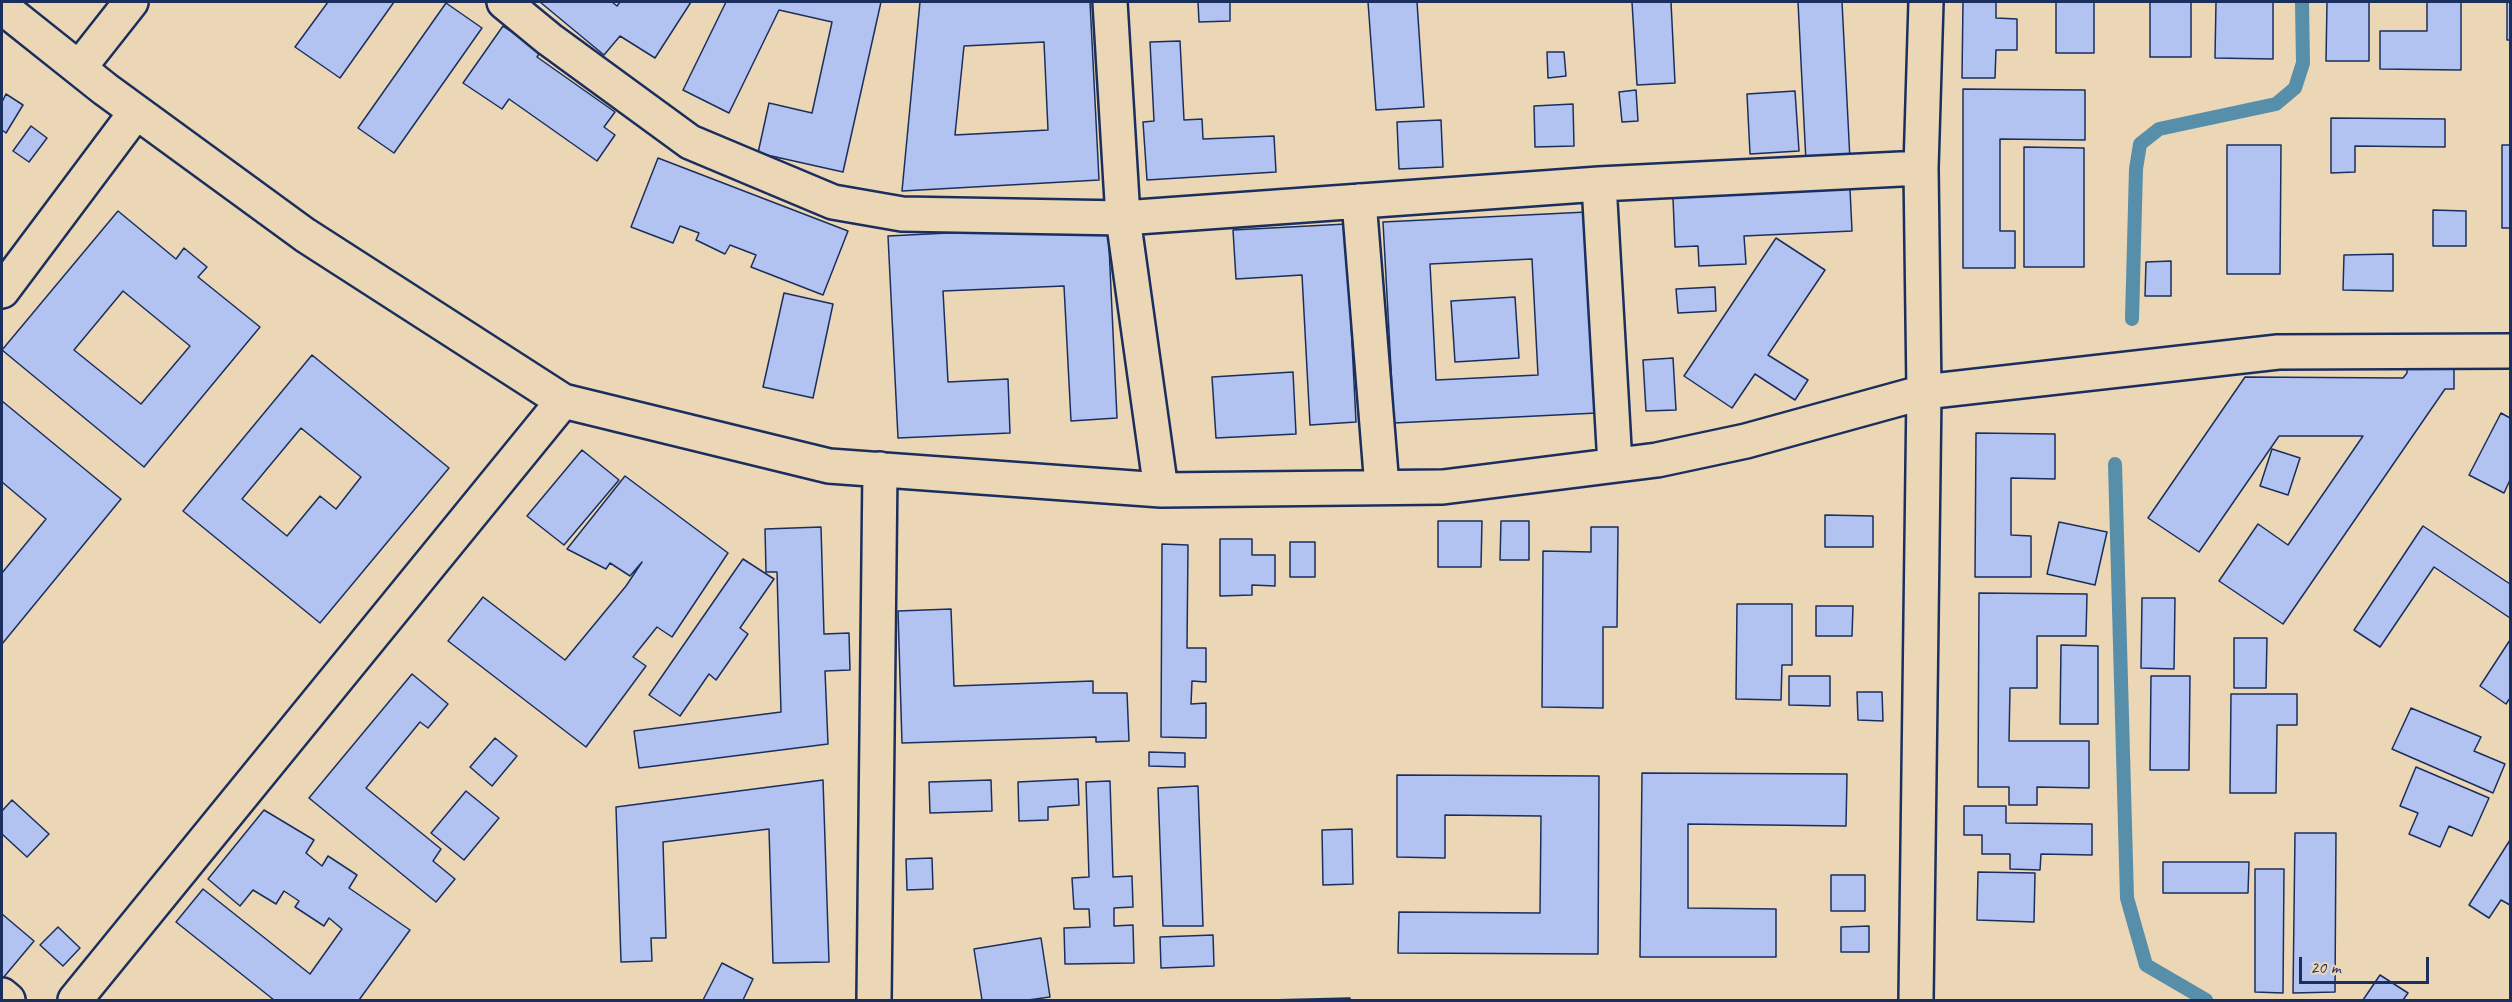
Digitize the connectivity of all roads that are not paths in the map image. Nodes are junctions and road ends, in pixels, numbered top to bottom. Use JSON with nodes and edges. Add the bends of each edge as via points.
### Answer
{"nodes":[{"id":1,"x":131,"y":2,"type":"edge"},
{"id":2,"x":504,"y":2,"type":"edge"},
{"id":3,"x":1110,"y":2,"type":"edge"},
{"id":4,"x":1926,"y":2,"type":"edge"},
{"id":5,"x":2,"y":7,"type":"edge"},
{"id":6,"x":79,"y":68,"type":"junction"},
{"id":7,"x":136,"y":112,"type":"junction"},
{"id":8,"x":1921,"y":168,"type":"junction"},
{"id":9,"x":1599,"y":184,"type":"junction"},
{"id":10,"x":1359,"y":201,"type":"junction"},
{"id":11,"x":1124,"y":218,"type":"junction"},
{"id":12,"x":2,"y":291,"type":"edge"},
{"id":13,"x":2511,"y":351,"type":"edge"},
{"id":14,"x":1924,"y":392,"type":"junction"},
{"id":15,"x":563,"y":401,"type":"junction"},
{"id":16,"x":1615,"y":465,"type":"junction"},
{"id":17,"x":880,"y":469,"type":"junction"},
{"id":18,"x":1382,"y":487,"type":"junction"},
{"id":19,"x":1161,"y":490,"type":"junction"},
{"id":20,"x":2,"y":995,"type":"edge"},
{"id":21,"x":8,"y":1000,"type":"edge"},
{"id":22,"x":75,"y":1000,"type":"edge"},
{"id":23,"x":874,"y":1000,"type":"edge"},
{"id":24,"x":1916,"y":1000,"type":"edge"}],
"edges":[{"from":1,"to":6,"type":"street"},
{"from":2,"to":11,"type":"street","via":[[690,142],[833,202],[902,214]]},
{"from":3,"to":11,"type":"street"},
{"from":4,"to":8,"type":"street"},
{"from":5,"to":6,"type":"street"},
{"from":6,"to":7,"type":"street"},
{"from":7,"to":12,"type":"street"},
{"from":7,"to":15,"type":"street","via":[[305,235]]},
{"from":8,"to":9,"type":"street"},
{"from":8,"to":14,"type":"street"},
{"from":9,"to":10,"type":"street"},
{"from":9,"to":16,"type":"street"},
{"from":10,"to":11,"type":"street"},
{"from":10,"to":18,"type":"street"},
{"from":11,"to":19,"type":"street"},
{"from":13,"to":14,"type":"street","via":[[2278,352]]},
{"from":14,"to":16,"type":"street","via":[[1746,441]]},
{"from":14,"to":24,"type":"street"},
{"from":15,"to":17,"type":"street","via":[[830,466]]},
{"from":15,"to":22,"type":"street"},
{"from":16,"to":18,"type":"street","via":[[1443,487]]},
{"from":17,"to":19,"type":"street"},
{"from":17,"to":23,"type":"street"},
{"from":18,"to":19,"type":"street"},
{"from":20,"to":21,"type":"street"}]}
